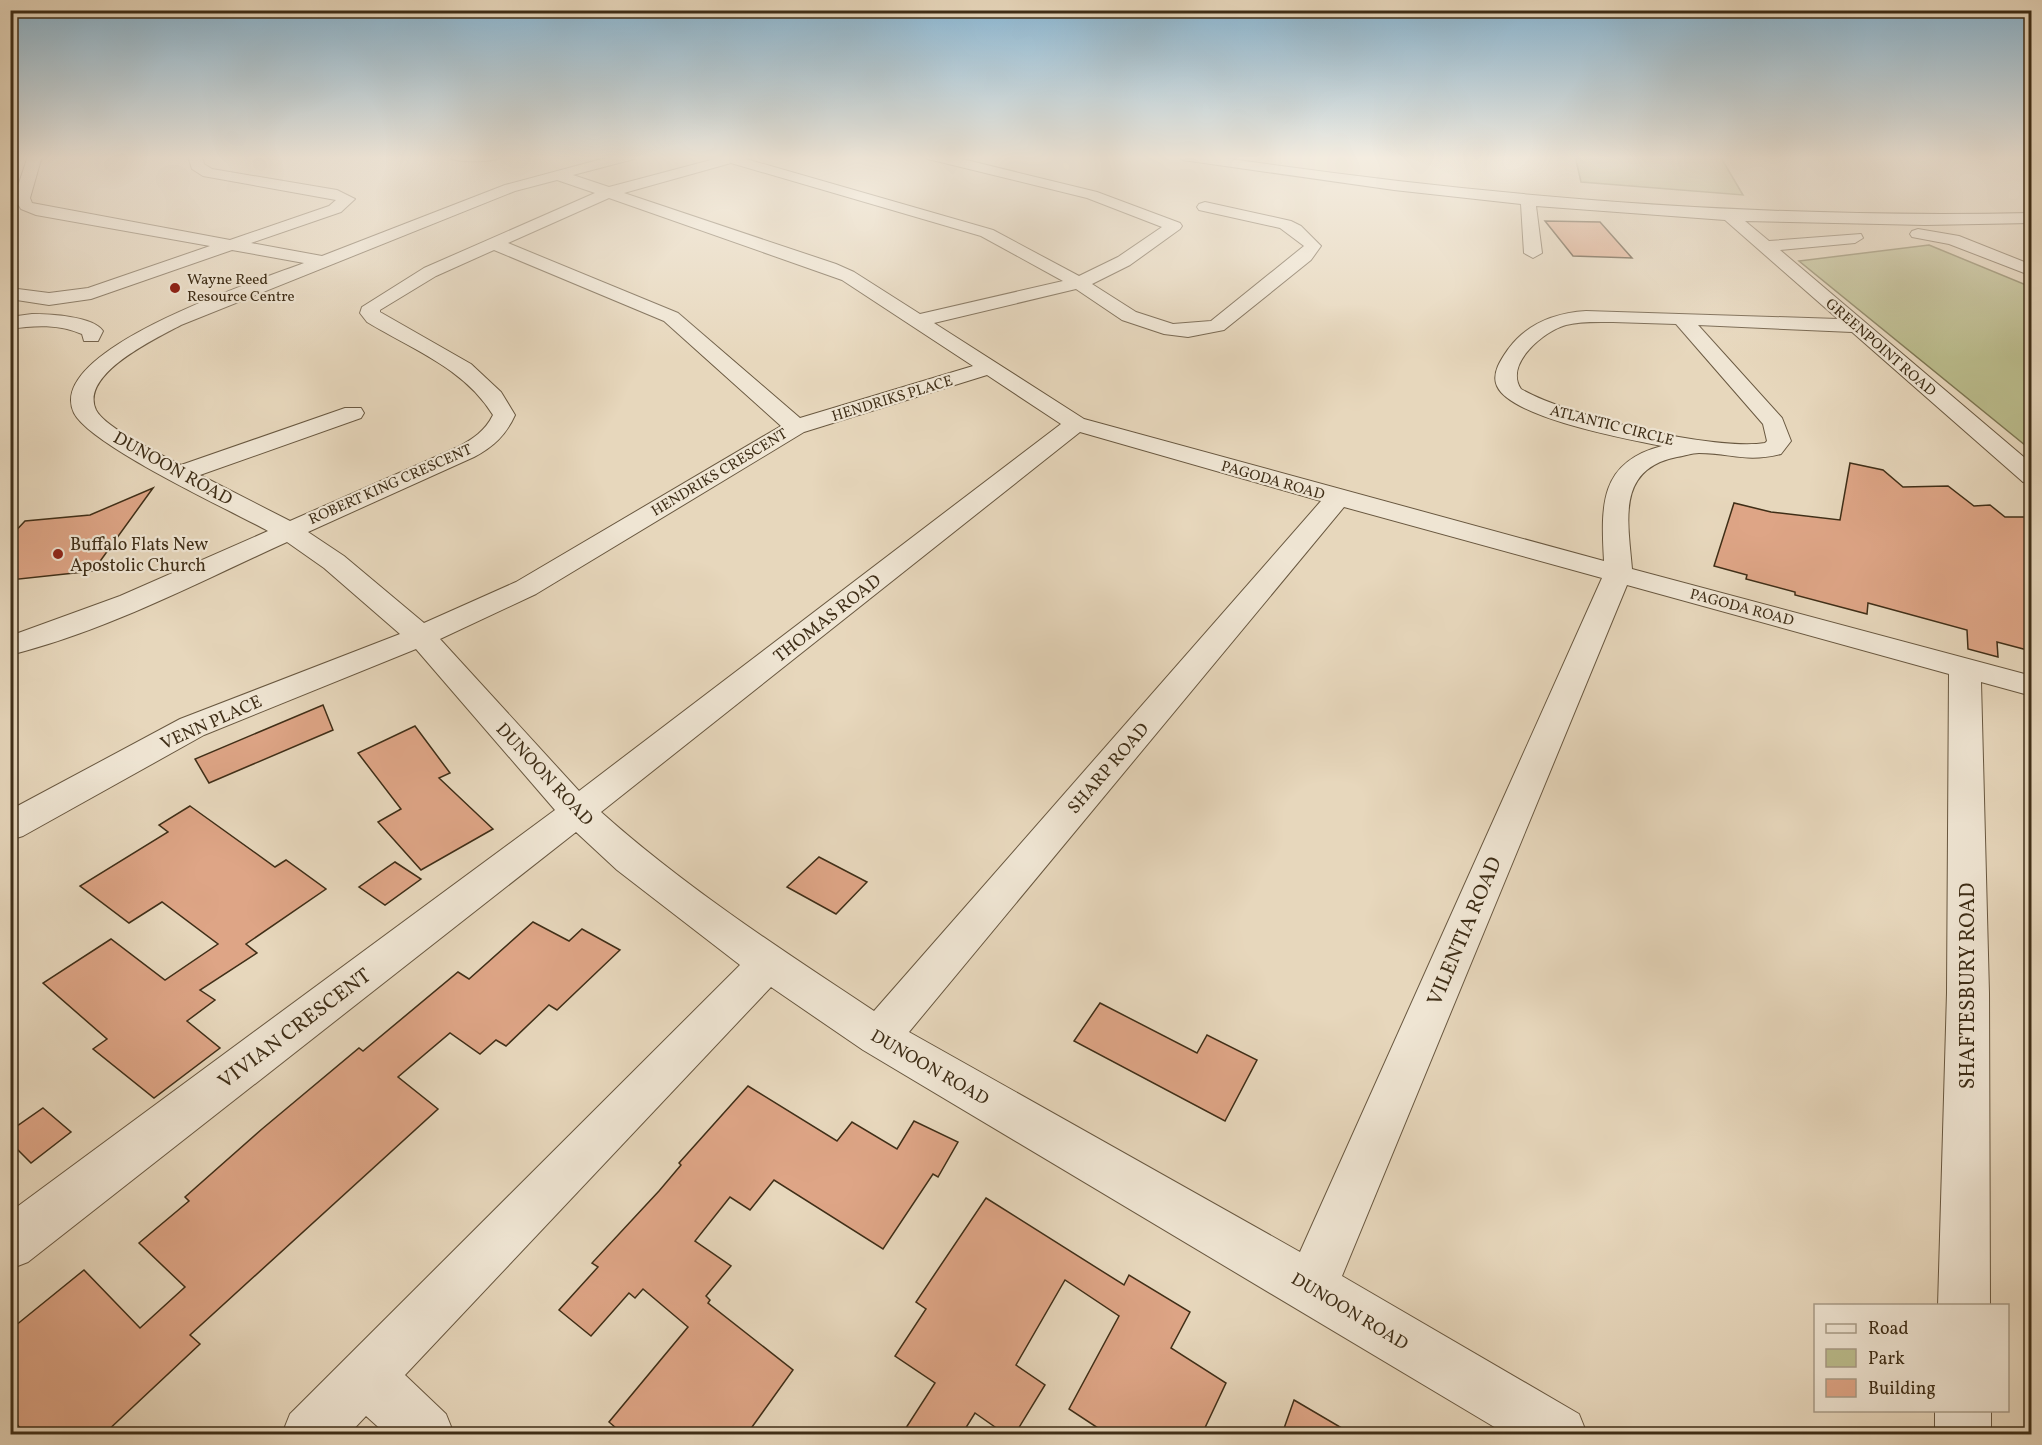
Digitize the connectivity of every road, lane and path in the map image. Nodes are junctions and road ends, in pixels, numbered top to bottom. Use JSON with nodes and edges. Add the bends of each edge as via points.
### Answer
{"nodes":[{"id":1,"x":102,"y":223,"type":"edge"},
{"id":2,"x":294,"y":223,"type":"edge"},
{"id":3,"x":418,"y":223,"type":"edge"},
{"id":4,"x":537,"y":223,"type":"edge"},
{"id":5,"x":700,"y":223,"type":"edge"},
{"id":6,"x":955,"y":223,"type":"edge"},
{"id":7,"x":1167,"y":223,"type":"edge"},
{"id":8,"x":1178,"y":223,"type":"edge"},
{"id":9,"x":1282,"y":223,"type":"edge"},
{"id":10,"x":1530,"y":223,"type":"edge"},
{"id":11,"x":1738,"y":223,"type":"edge"},
{"id":12,"x":1174,"y":226,"type":"junction"},
{"id":13,"x":492,"y":243,"type":"junction"},
{"id":14,"x":230,"y":246,"type":"junction"},
{"id":15,"x":1764,"y":247,"type":"junction"},
{"id":16,"x":1533,"y":253,"type":"dead end"},
{"id":17,"x":321,"y":261,"type":"junction"},
{"id":18,"x":2031,"y":271,"type":"edge"},
{"id":19,"x":1079,"y":282,"type":"junction"},
{"id":20,"x":10,"y":293,"type":"edge"},
{"id":21,"x":1683,"y":320,"type":"junction"},
{"id":22,"x":917,"y":321,"type":"junction"},
{"id":23,"x":10,"y":323,"type":"edge"},
{"id":24,"x":1859,"y":326,"type":"junction"},
{"id":25,"x":91,"y":337,"type":"dead end"},
{"id":26,"x":988,"y":368,"type":"junction"},
{"id":27,"x":353,"y":413,"type":"dead end"},
{"id":28,"x":1076,"y":424,"type":"junction"},
{"id":29,"x":796,"y":427,"type":"junction"},
{"id":30,"x":1698,"y":446,"type":"junction"},
{"id":31,"x":181,"y":473,"type":"junction"},
{"id":32,"x":2031,"y":477,"type":"edge"},
{"id":33,"x":1338,"y":498,"type":"junction"},
{"id":34,"x":287,"y":530,"type":"junction"},
{"id":35,"x":1618,"y":574,"type":"junction"},
{"id":36,"x":421,"y":636,"type":"junction"},
{"id":37,"x":10,"y":646,"type":"edge"},
{"id":38,"x":1965,"y":667,"type":"junction"},
{"id":39,"x":2031,"y":686,"type":"edge"},
{"id":40,"x":577,"y":812,"type":"junction"},
{"id":41,"x":10,"y":827,"type":"edge"},
{"id":42,"x":768,"y":963,"type":"junction"},
{"id":43,"x":878,"y":1037,"type":"junction"},
{"id":44,"x":10,"y":1244,"type":"edge"},
{"id":45,"x":1311,"y":1287,"type":"junction"},
{"id":46,"x":1964,"y":1304,"type":"edge"},
{"id":47,"x":366,"y":1377,"type":"junction"},
{"id":48,"x":1963,"y":1412,"type":"edge"},
{"id":49,"x":310,"y":1434,"type":"edge"},
{"id":50,"x":426,"y":1434,"type":"edge"},
{"id":51,"x":1559,"y":1434,"type":"edge"},
{"id":52,"x":1962,"y":1434,"type":"edge"}],
"edges":[{"from":1,"to":14,"type":"street"},
{"from":2,"to":14,"type":"street"},
{"from":3,"to":17,"type":"street","name":"DUNOON ROAD"},
{"from":4,"to":13,"type":"street","name":"ROBERT KING CRESCENT"},
{"from":5,"to":22,"type":"street","name":"PAGODA ROAD","via":[[830,268]]},
{"from":6,"to":19,"type":"street","via":[[987,233]]},
{"from":7,"to":12,"type":"street"},
{"from":8,"to":12,"type":"street"},
{"from":9,"to":19,"type":"street","via":[[1295,229],[1313,246],[1226,320],[1205,330],[1171,330],[1143,322],[1106,303]]},
{"from":10,"to":16,"type":"street"},
{"from":11,"to":15,"type":"street","name":"GREENPOINT ROAD"},
{"from":12,"to":19,"type":"street","via":[[1124,261]]},
{"from":13,"to":29,"type":"street","name":"HENDRIKS CRESCENT","via":[[671,317]]},
{"from":13,"to":34,"type":"street","name":"ROBERT KING CRESCENT","via":[[399,288],[378,300],[370,312],[388,327],[464,368],[499,404],[504,415],[500,426],[472,448]]},
{"from":14,"to":17,"type":"street"},
{"from":14,"to":20,"type":"street","via":[[77,297],[49,299]]},
{"from":15,"to":18,"type":"street","via":[[1894,234],[1924,235],[1953,240]]},
{"from":15,"to":24,"type":"street","name":"GREENPOINT ROAD"},
{"from":17,"to":31,"type":"street","name":"DUNOON ROAD","via":[[148,334],[104,364],[88,382],[82,399],[96,425],[134,450]]},
{"from":19,"to":22,"type":"street"},
{"from":21,"to":24,"type":"street","name":"ATLANTIC CIRCLE"},
{"from":21,"to":30,"type":"street","name":"ATLANTIC CIRCLE","via":[[1774,423],[1779,441],[1773,449],[1757,452]]},
{"from":21,"to":30,"type":"street","name":"ATLANTIC CIRCLE","via":[[1613,316],[1558,321],[1540,329],[1504,371],[1512,393],[1551,412]]},
{"from":22,"to":26,"type":"street","name":"PAGODA ROAD"},
{"from":23,"to":25,"type":"street","via":[[47,319],[74,323],[93,331]]},
{"from":24,"to":32,"type":"street","name":"GREENPOINT ROAD"},
{"from":26,"to":28,"type":"street","name":"PAGODA ROAD"},
{"from":26,"to":29,"type":"street","name":"HENDRIKS PLACE"},
{"from":27,"to":31,"type":"street"},
{"from":28,"to":33,"type":"street","name":"PAGODA ROAD"},
{"from":28,"to":40,"type":"street","name":"THOMAS ROAD"},
{"from":29,"to":36,"type":"street","name":"HENDRIKS CRESCENT","via":[[526,588]]},
{"from":30,"to":35,"type":"street","via":[[1651,457],[1627,472],[1617,502]]},
{"from":31,"to":34,"type":"street","name":"DUNOON ROAD"},
{"from":33,"to":35,"type":"street","name":"PAGODA ROAD"},
{"from":33,"to":43,"type":"street","name":"SHARP ROAD"},
{"from":34,"to":36,"type":"street","name":"DUNOON ROAD","via":[[334,562]]},
{"from":34,"to":37,"type":"street","via":[[130,602]]},
{"from":35,"to":38,"type":"street","name":"PAGODA ROAD"},
{"from":35,"to":45,"type":"street","name":"VILENTIA ROAD"},
{"from":36,"to":40,"type":"street","name":"DUNOON ROAD"},
{"from":36,"to":41,"type":"street","name":"VENN PLACE","via":[[192,727]]},
{"from":38,"to":39,"type":"street","name":"PAGODA ROAD"},
{"from":38,"to":46,"type":"street","name":"SHAFTESBURY ROAD","via":[[1968,993]]},
{"from":40,"to":42,"type":"street","name":"DUNOON ROAD","via":[[630,860]]},
{"from":40,"to":44,"type":"street","name":"VIVIAN CRESCENT"},
{"from":42,"to":43,"type":"street","name":"DUNOON ROAD"},
{"from":42,"to":47,"type":"street"},
{"from":43,"to":45,"type":"street","name":"DUNOON ROAD"},
{"from":45,"to":51,"type":"street","name":"DUNOON ROAD"},
{"from":47,"to":49,"type":"street"},
{"from":47,"to":50,"type":"street"},
{"from":48,"to":52,"type":"street"}]}
